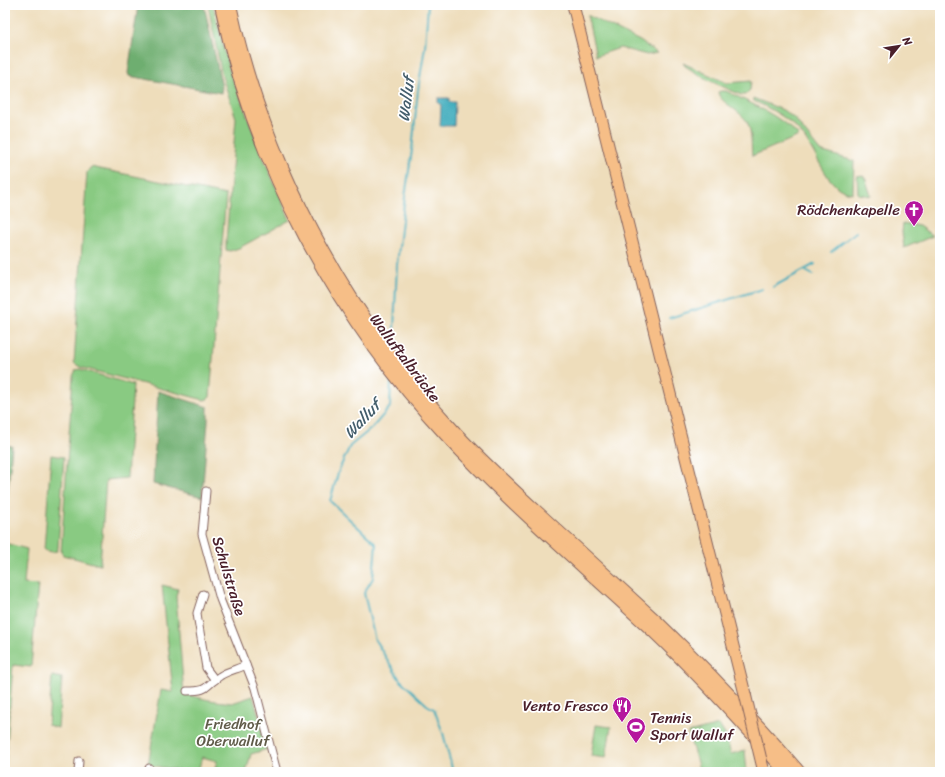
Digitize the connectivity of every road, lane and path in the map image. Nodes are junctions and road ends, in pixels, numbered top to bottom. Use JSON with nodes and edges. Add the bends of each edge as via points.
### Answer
{"nodes":[{"id":1,"x":221,"y":5,"type":"edge"},
{"id":2,"x":230,"y":5,"type":"edge"},
{"id":3,"x":573,"y":5,"type":"edge"},
{"id":4,"x":295,"y":206,"type":"junction"},
{"id":5,"x":206,"y":491,"type":"dead end"},
{"id":6,"x":523,"y":505,"type":"junction"},
{"id":7,"x":203,"y":594,"type":"dead end"},
{"id":8,"x":246,"y":666,"type":"junction"},
{"id":9,"x":215,"y":680,"type":"junction"},
{"id":10,"x":187,"y":691,"type":"dead end"},
{"id":11,"x":78,"y":761,"type":"dead end"},
{"id":12,"x":764,"y":770,"type":"edge"},
{"id":13,"x":78,"y":772,"type":"edge"},
{"id":14,"x":277,"y":772,"type":"edge"},
{"id":15,"x":786,"y":772,"type":"edge"},
{"id":16,"x":799,"y":772,"type":"edge"}],
"edges":[{"from":1,"to":4,"type":"highway","via":[[244,91],[266,150]]},
{"from":2,"to":4,"type":"highway","via":[[259,108]]},
{"from":3,"to":12,"type":"main road","bridge":true},
{"from":4,"to":6,"type":"highway","name":"Walluftalbrücke","via":[[310,244],[334,287],[393,373],[447,436],[486,476]]},
{"from":5,"to":8,"type":"street","name":"Schulstraße","via":[[202,534],[220,599]]},
{"from":6,"to":15,"type":"highway","via":[[678,656]]},
{"from":6,"to":16,"type":"highway","via":[[659,624],[741,706]]},
{"from":7,"to":9,"type":"street","name":"Schulstraße","via":[[197,613],[206,668]]},
{"from":8,"to":9,"type":"street","via":[[220,675]]},
{"from":8,"to":14,"type":"street","name":"Schulstraße","via":[[255,688]]},
{"from":9,"to":10,"type":"street","via":[[205,689]]},
{"from":11,"to":13,"type":"street"}]}
